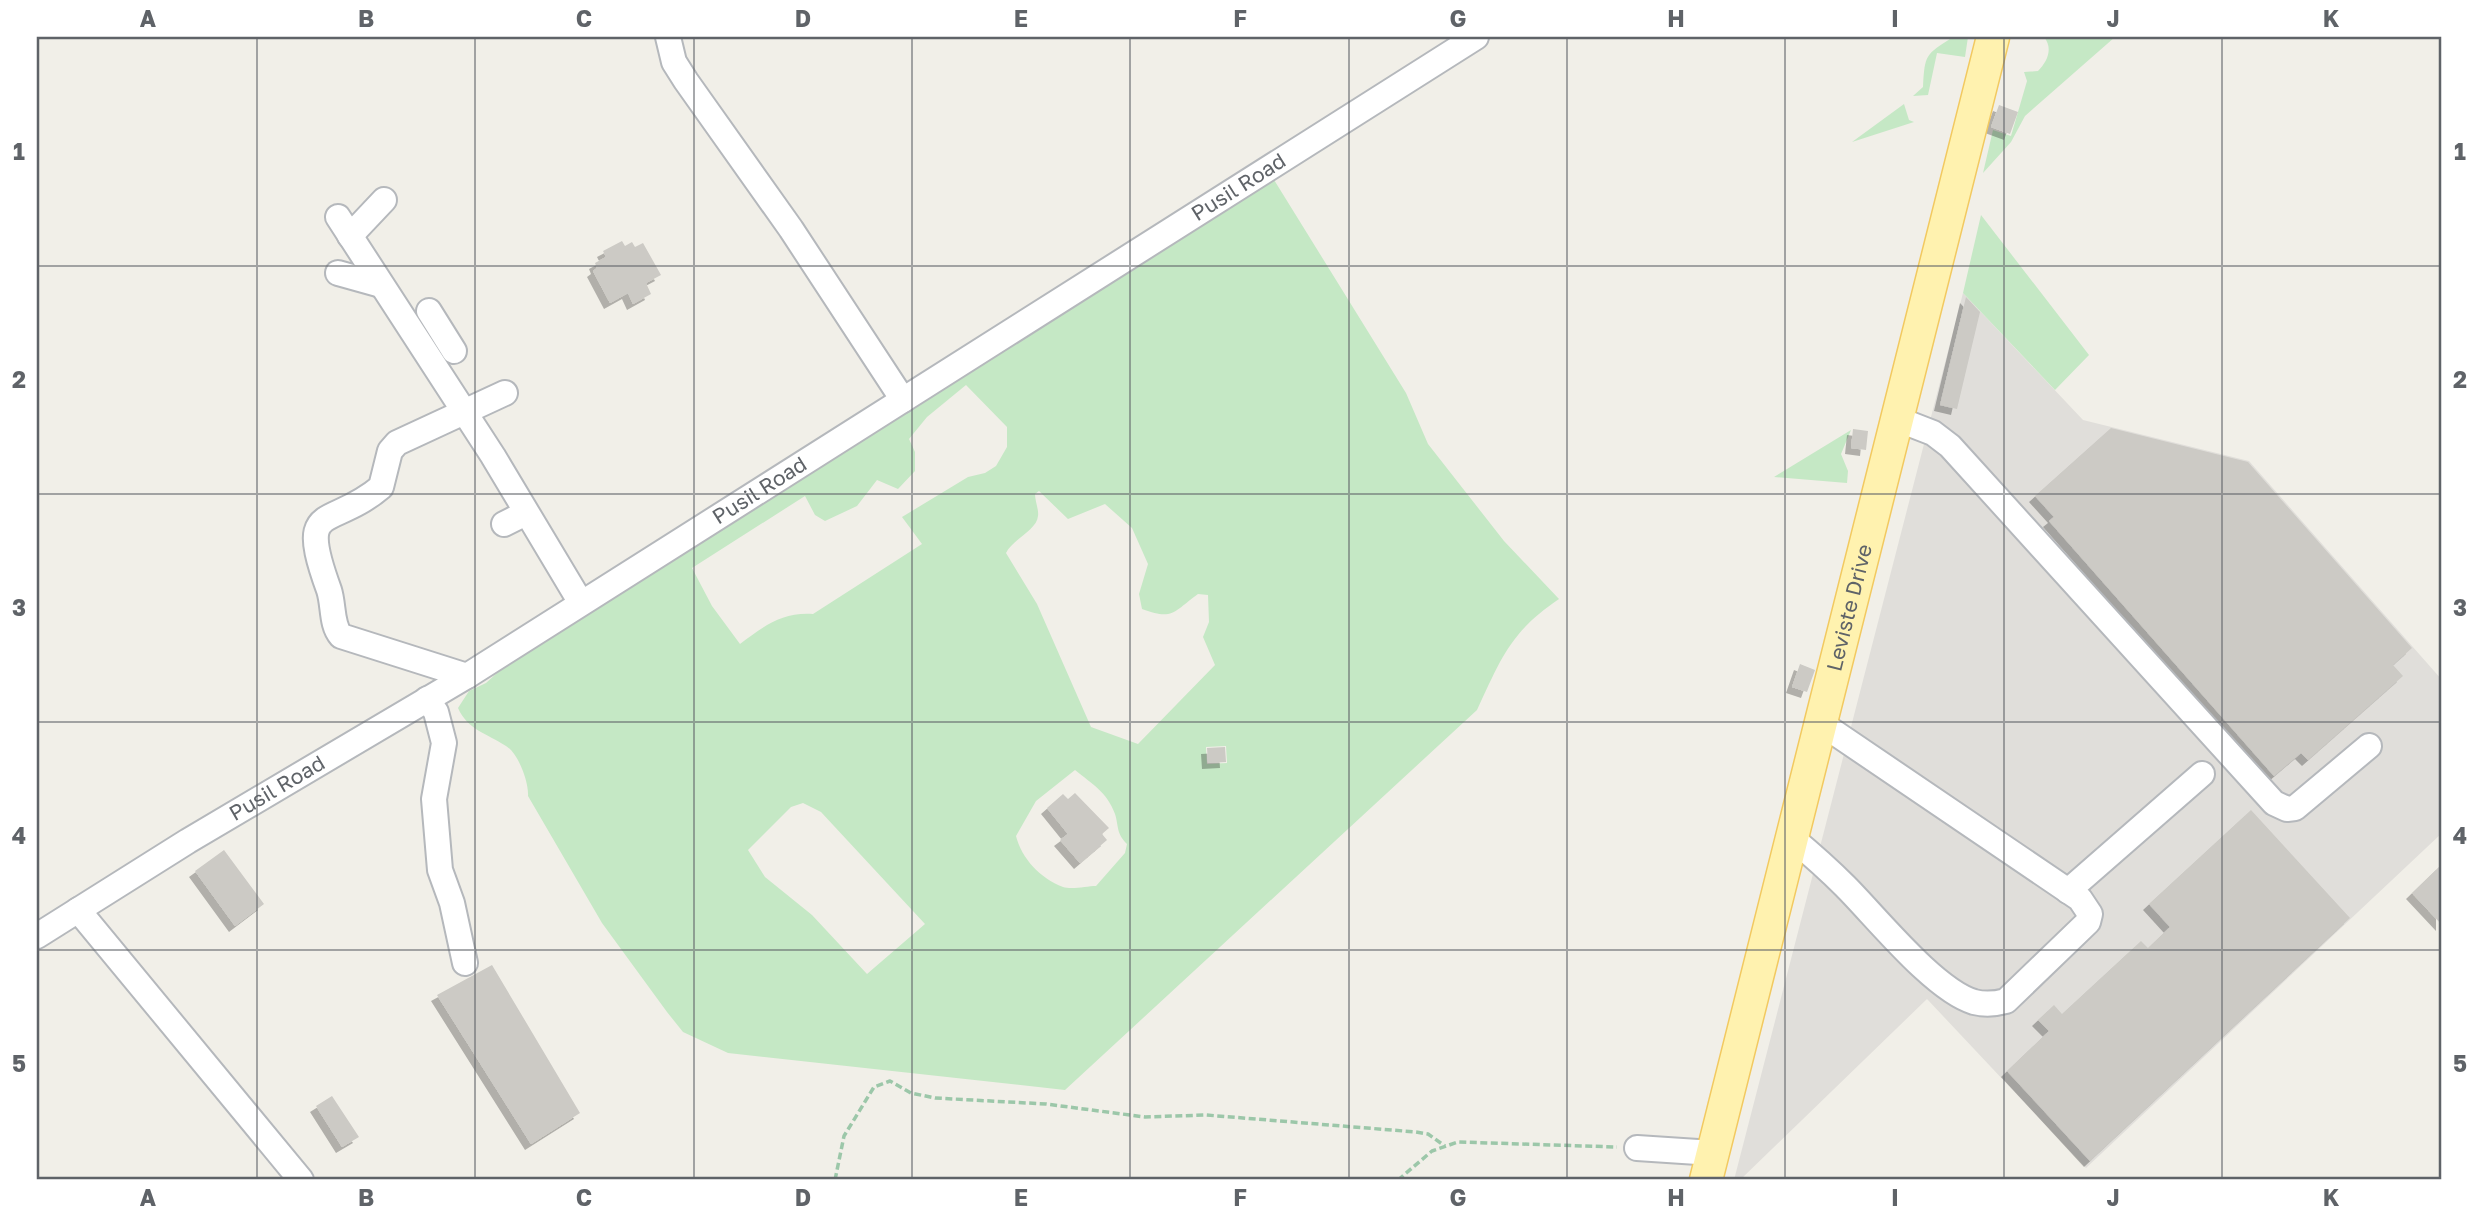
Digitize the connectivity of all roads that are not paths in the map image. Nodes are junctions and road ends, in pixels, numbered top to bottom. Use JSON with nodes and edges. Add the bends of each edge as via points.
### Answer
{"nodes":[{"id":1,"x":668,"y":37,"type":"edge"},
{"id":2,"x":1475,"y":37,"type":"edge"},
{"id":3,"x":1993,"y":37,"type":"edge"},
{"id":4,"x":384,"y":200,"type":"dead end"},
{"id":5,"x":338,"y":273,"type":"dead end"},
{"id":6,"x":381,"y":285,"type":"junction"},
{"id":7,"x":441,"y":331,"type":"dead end"},
{"id":8,"x":422,"y":349,"type":"junction"},
{"id":9,"x":505,"y":393,"type":"dead end"},
{"id":10,"x":903,"y":400,"type":"junction"},
{"id":11,"x":463,"y":411,"type":"junction"},
{"id":12,"x":1897,"y":419,"type":"junction"},
{"id":13,"x":581,"y":603,"type":"junction"},
{"id":14,"x":467,"y":676,"type":"junction"},
{"id":15,"x":427,"y":699,"type":"junction"},
{"id":16,"x":1822,"y":724,"type":"junction"},
{"id":17,"x":2369,"y":746,"type":"dead end"},
{"id":18,"x":2202,"y":774,"type":"dead end"},
{"id":19,"x":1793,"y":839,"type":"junction"},
{"id":20,"x":2068,"y":891,"type":"junction"},
{"id":21,"x":78,"y":910,"type":"junction"},
{"id":22,"x":37,"y":936,"type":"edge"},
{"id":23,"x":465,"y":962,"type":"dead end"},
{"id":24,"x":1637,"y":1148,"type":"road end"},
{"id":25,"x":1710,"y":1166,"type":"edge"},
{"id":26,"x":301,"y":1180,"type":"edge"}],
"edges":[{"from":1,"to":10,"type":"street","via":[[674,62],[686,81],[791,229]]},
{"from":2,"to":10,"type":"street","name":"Pusil Road"},
{"from":3,"to":12,"type":"main road","name":"Leviste Drive"},
{"from":4,"to":6,"type":"street","via":[[344,226]]},
{"from":5,"to":6,"type":"street"},
{"from":6,"to":8,"type":"street"},
{"from":7,"to":8,"type":"street"},
{"from":8,"to":11,"type":"street"},
{"from":9,"to":11,"type":"street"},
{"from":10,"to":13,"type":"street","name":"Pusil Road"},
{"from":11,"to":13,"type":"street","via":[[516,480],[515,518]]},
{"from":11,"to":14,"type":"street","via":[[397,443],[390,452],[381,487],[326,518],[314,542],[334,606],[335,629],[341,636]]},
{"from":12,"to":16,"type":"main road","name":"Leviste Drive"},
{"from":12,"to":17,"type":"street","via":[[1933,433],[1950,446],[2274,803],[2295,808]]},
{"from":13,"to":14,"type":"street","name":"Pusil Road"},
{"from":14,"to":15,"type":"street","name":"Pusil Road"},
{"from":15,"to":21,"type":"street","name":"Pusil Road"},
{"from":15,"to":23,"type":"street","via":[[436,712],[444,743],[435,799],[440,870]]},
{"from":16,"to":19,"type":"main road","name":"Leviste Drive"},
{"from":16,"to":20,"type":"street"},
{"from":18,"to":20,"type":"street"},
{"from":19,"to":20,"type":"street","via":[[1948,987],[1986,1004],[2007,1001],[2016,994],[2088,922],[2087,906]]},
{"from":19,"to":25,"type":"main road","name":"Leviste Drive"},
{"from":21,"to":22,"type":"street","name":"Pusil Road"},
{"from":21,"to":26,"type":"street"},
{"from":24,"to":25,"type":"street"}]}
